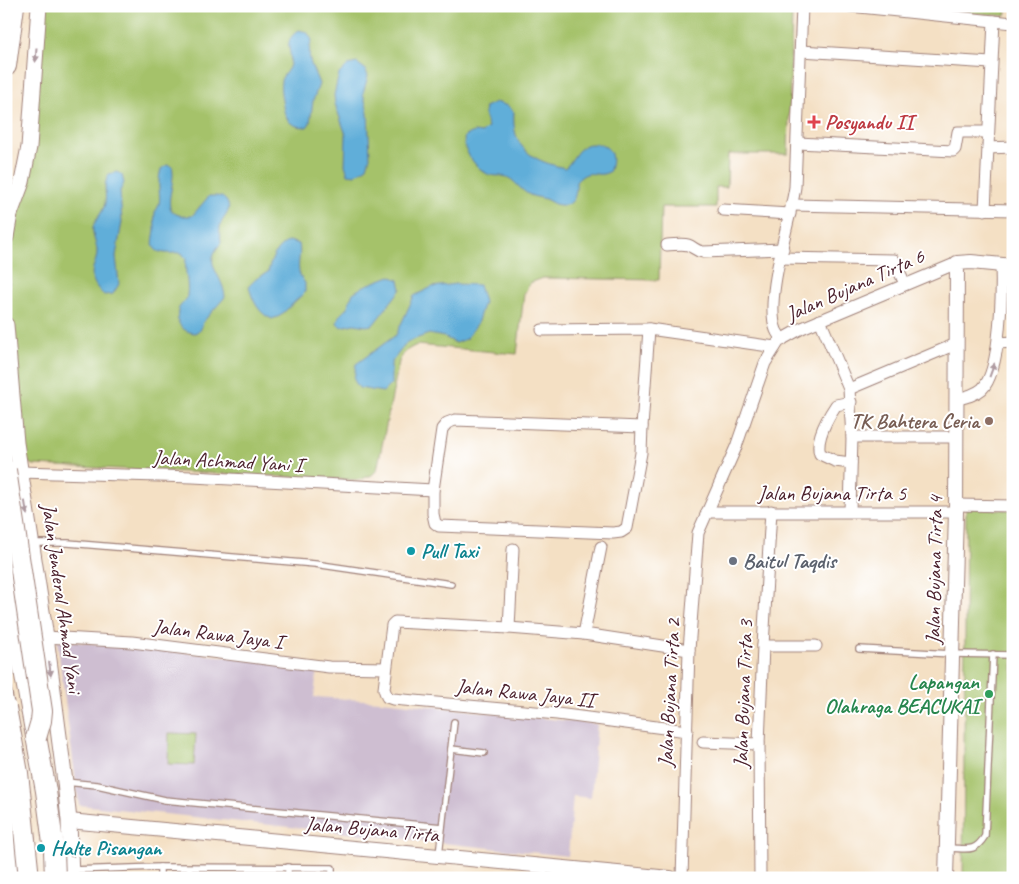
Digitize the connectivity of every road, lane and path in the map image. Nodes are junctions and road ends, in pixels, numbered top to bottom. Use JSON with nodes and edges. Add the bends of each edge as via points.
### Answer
{"nodes":[{"id":1,"x":14,"y":6,"type":"edge"},
{"id":2,"x":39,"y":6,"type":"edge"},
{"id":3,"x":802,"y":6,"type":"edge"},
{"id":4,"x":850,"y":6,"type":"edge"},
{"id":5,"x":994,"y":21,"type":"junction"},
{"id":6,"x":1013,"y":23,"type":"edge"},
{"id":7,"x":801,"y":51,"type":"junction"},
{"id":8,"x":991,"y":63,"type":"junction"},
{"id":9,"x":6,"y":66,"type":"edge"},
{"id":10,"x":988,"y":132,"type":"junction"},
{"id":11,"x":798,"y":144,"type":"junction"},
{"id":12,"x":1013,"y":147,"type":"edge"},
{"id":13,"x":988,"y":148,"type":"junction"},
{"id":14,"x":723,"y":210,"type":"dead end"},
{"id":15,"x":791,"y":210,"type":"junction"},
{"id":16,"x":985,"y":210,"type":"junction"},
{"id":17,"x":1013,"y":210,"type":"edge"},
{"id":18,"x":6,"y":237,"type":"edge"},
{"id":19,"x":667,"y":245,"type":"dead end"},
{"id":20,"x":781,"y":253,"type":"junction"},
{"id":21,"x":957,"y":263,"type":"junction"},
{"id":22,"x":1007,"y":265,"type":"edge"},
{"id":23,"x":905,"y":284,"type":"junction"},
{"id":24,"x":820,"y":320,"type":"junction"},
{"id":25,"x":6,"y":325,"type":"edge"},
{"id":26,"x":649,"y":329,"type":"junction"},
{"id":27,"x":542,"y":330,"type":"dead end"},
{"id":28,"x":1013,"y":342,"type":"edge"},
{"id":29,"x":778,"y":343,"type":"junction"},
{"id":30,"x":998,"y":343,"type":"junction"},
{"id":31,"x":956,"y":344,"type":"junction"},
{"id":32,"x":850,"y":389,"type":"junction"},
{"id":33,"x":957,"y":399,"type":"junction"},
{"id":34,"x":851,"y":402,"type":"junction"},
{"id":35,"x":642,"y":427,"type":"junction"},
{"id":36,"x":852,"y":437,"type":"junction"},
{"id":37,"x":956,"y":437,"type":"junction"},
{"id":38,"x":851,"y":463,"type":"junction"},
{"id":39,"x":13,"y":471,"type":"edge"},
{"id":40,"x":433,"y":490,"type":"junction"},
{"id":41,"x":1013,"y":506,"type":"edge"},
{"id":42,"x":956,"y":509,"type":"junction"},
{"id":43,"x":771,"y":511,"type":"junction"},
{"id":44,"x":850,"y":511,"type":"junction"},
{"id":45,"x":707,"y":512,"type":"junction"},
{"id":46,"x":6,"y":522,"type":"edge"},
{"id":47,"x":32,"y":543,"type":"junction"},
{"id":48,"x":601,"y":547,"type":"dead end"},
{"id":49,"x":513,"y":549,"type":"dead end"},
{"id":50,"x":6,"y":570,"type":"edge"},
{"id":51,"x":6,"y":584,"type":"edge"},
{"id":52,"x":451,"y":584,"type":"dead end"},
{"id":53,"x":508,"y":628,"type":"junction"},
{"id":54,"x":584,"y":634,"type":"junction"},
{"id":55,"x":46,"y":637,"type":"junction"},
{"id":56,"x":763,"y":646,"type":"junction"},
{"id":57,"x":816,"y":646,"type":"dead end"},
{"id":58,"x":859,"y":649,"type":"dead end"},
{"id":59,"x":689,"y":650,"type":"junction"},
{"id":60,"x":952,"y":654,"type":"junction"},
{"id":61,"x":993,"y":654,"type":"junction"},
{"id":62,"x":1013,"y":655,"type":"edge"},
{"id":63,"x":386,"y":668,"type":"junction"},
{"id":64,"x":6,"y":679,"type":"edge"},
{"id":65,"x":6,"y":708,"type":"edge"},
{"id":66,"x":454,"y":722,"type":"dead end"},
{"id":67,"x":687,"y":731,"type":"junction"},
{"id":68,"x":36,"y":738,"type":"junction"},
{"id":69,"x":702,"y":742,"type":"dead end"},
{"id":70,"x":759,"y":744,"type":"junction"},
{"id":71,"x":451,"y":749,"type":"junction"},
{"id":72,"x":484,"y":753,"type":"dead end"},
{"id":73,"x":6,"y":756,"type":"edge"},
{"id":74,"x":65,"y":782,"type":"junction"},
{"id":75,"x":9,"y":794,"type":"edge"},
{"id":76,"x":69,"y":821,"type":"junction"},
{"id":77,"x":442,"y":827,"type":"junction"},
{"id":78,"x":947,"y":848,"type":"junction"},
{"id":79,"x":439,"y":856,"type":"junction"},
{"id":80,"x":160,"y":867,"type":"junction"},
{"id":81,"x":288,"y":867,"type":"junction"},
{"id":82,"x":62,"y":876,"type":"edge"},
{"id":83,"x":17,"y":877,"type":"edge"},
{"id":84,"x":35,"y":878,"type":"edge"},
{"id":85,"x":160,"y":878,"type":"edge"},
{"id":86,"x":288,"y":878,"type":"edge"},
{"id":87,"x":332,"y":878,"type":"edge"},
{"id":88,"x":670,"y":878,"type":"edge"},
{"id":89,"x":682,"y":878,"type":"edge"},
{"id":90,"x":760,"y":878,"type":"edge"},
{"id":91,"x":946,"y":878,"type":"edge"}],
"edges":[{"from":1,"to":9,"type":"highway"},
{"from":2,"to":18,"type":"main road","one_way":true,"via":[[30,147]]},
{"from":3,"to":7,"type":"street"},
{"from":4,"to":5,"type":"street"},
{"from":5,"to":6,"type":"street"},
{"from":5,"to":8,"type":"street"},
{"from":7,"to":8,"type":"street"},
{"from":7,"to":11,"type":"street"},
{"from":8,"to":10,"type":"street"},
{"from":10,"to":11,"type":"street","via":[[958,132],[955,150]]},
{"from":10,"to":13,"type":"street"},
{"from":11,"to":15,"type":"street"},
{"from":12,"to":13,"type":"street"},
{"from":13,"to":16,"type":"street"},
{"from":14,"to":15,"type":"street"},
{"from":15,"to":16,"type":"street"},
{"from":15,"to":20,"type":"street"},
{"from":16,"to":17,"type":"street"},
{"from":19,"to":20,"type":"street","via":[[686,244],[703,252]]},
{"from":20,"to":23,"type":"street","via":[[894,260]]},
{"from":20,"to":29,"type":"street","via":[[773,314]]},
{"from":21,"to":22,"type":"street","name":"Jalan Bujana Tirta 6"},
{"from":21,"to":23,"type":"street","name":"Jalan Bujana Tirta 6"},
{"from":21,"to":31,"type":"street","name":"Jalan Bujana Tirta 4"},
{"from":22,"to":30,"type":"street"},
{"from":23,"to":24,"type":"street","name":"Jalan Bujana Tirta 6"},
{"from":24,"to":29,"type":"street","name":"Jalan Bujana Tirta 6"},
{"from":24,"to":32,"type":"street"},
{"from":25,"to":39,"type":"main road","name":"Jalan Jenderal Ahmad Yani","via":[[16,442]]},
{"from":26,"to":27,"type":"street"},
{"from":26,"to":29,"type":"street"},
{"from":26,"to":35,"type":"street"},
{"from":28,"to":30,"type":"street"},
{"from":29,"to":45,"type":"street","name":"Jalan Bujana Tirta 6","via":[[765,363],[736,447]]},
{"from":33,"to":30,"type":"street","one_way":true,"via":[[982,388],[992,373]]},
{"from":31,"to":32,"type":"street"},
{"from":31,"to":33,"type":"street","name":"Jalan Bujana Tirta 4"},
{"from":32,"to":34,"type":"street"},
{"from":33,"to":37,"type":"street","name":"Jalan Bujana Tirta 4"},
{"from":34,"to":36,"type":"street"},
{"from":34,"to":38,"type":"street","via":[[836,405],[818,449],[824,456]]},
{"from":35,"to":40,"type":"street","via":[[454,420],[442,430]]},
{"from":35,"to":40,"type":"street","via":[[641,453],[627,528],[621,532],[441,526],[435,523],[433,514]]},
{"from":36,"to":37,"type":"street"},
{"from":36,"to":38,"type":"street"},
{"from":37,"to":42,"type":"street","name":"Jalan Bujana Tirta 4"},
{"from":38,"to":44,"type":"street"},
{"from":39,"to":40,"type":"street","name":"Jalan Achmad Yani I"},
{"from":39,"to":47,"type":"main road","name":"Jalan Jenderal Ahmad Yani","one_way":true},
{"from":39,"to":68,"type":"highway","bridge":true,"via":[[42,711]]},
{"from":41,"to":42,"type":"street","name":"Jalan Bujana Tirta 5"},
{"from":42,"to":44,"type":"street","name":"Jalan Bujana Tirta 5"},
{"from":42,"to":60,"type":"street","name":"Jalan Bujana Tirta 4"},
{"from":43,"to":44,"type":"street","name":"Jalan Bujana Tirta 5"},
{"from":43,"to":45,"type":"street","name":"Jalan Bujana Tirta 5"},
{"from":43,"to":56,"type":"street","name":"Jalan Bujana Tirta 3"},
{"from":45,"to":59,"type":"street","name":"Jalan Bujana Tirta 2","via":[[697,541]]},
{"from":46,"to":82,"type":"highway","name":"Jalan Jenderal Ahmad Yani","via":[[54,794]]},
{"from":47,"to":52,"type":"lane","via":[[292,561]]},
{"from":47,"to":55,"type":"main road","name":"Jalan Jenderal Ahmad Yani"},
{"from":48,"to":54,"type":"street"},
{"from":49,"to":53,"type":"street"},
{"from":50,"to":68,"type":"highway"},
{"from":51,"to":82,"type":"lane"},
{"from":53,"to":54,"type":"street"},
{"from":53,"to":63,"type":"street","name":"Jalan Rawa Jaya II","via":[[395,622]]},
{"from":54,"to":59,"type":"street"},
{"from":55,"to":63,"type":"street","name":"Jalan Rawa Jaya I","via":[[132,642],[329,667]]},
{"from":55,"to":74,"type":"main road","name":"Jalan Jenderal Ahmad Yani","one_way":true},
{"from":56,"to":57,"type":"street"},
{"from":56,"to":70,"type":"street","name":"Jalan Bujana Tirta 3"},
{"from":58,"to":60,"type":"lane"},
{"from":59,"to":67,"type":"street","name":"Jalan Bujana Tirta 2"},
{"from":60,"to":61,"type":"lane"},
{"from":60,"to":78,"type":"street","name":"Jalan Bujana Tirta 4"},
{"from":61,"to":62,"type":"lane"},
{"from":61,"to":78,"type":"lane","via":[[985,836],[973,849]]},
{"from":63,"to":67,"type":"street","name":"Jalan Rawa Jaya II","via":[[384,689],[387,697],[393,699],[557,714]]},
{"from":64,"to":84,"type":"lane","via":[[24,776]]},
{"from":65,"to":83,"type":"highway","bridge":true,"via":[[18,773]]},
{"from":66,"to":71,"type":"lane"},
{"from":67,"to":89,"type":"street","name":"Jalan Bujana Tirta 2"},
{"from":68,"to":82,"type":"highway","bridge":true,"via":[[54,851]]},
{"from":69,"to":70,"type":"street"},
{"from":70,"to":90,"type":"street","name":"Jalan Bujana Tirta 3"},
{"from":71,"to":72,"type":"lane"},
{"from":71,"to":77,"type":"lane"},
{"from":73,"to":75,"type":"highway"},
{"from":74,"to":76,"type":"main road","name":"Jalan Jenderal Ahmad Yani"},
{"from":74,"to":77,"type":"lane","via":[[97,785],[165,800]]},
{"from":75,"to":83,"type":"highway"},
{"from":76,"to":79,"type":"street","name":"Jalan Bujana Tirta"},
{"from":76,"to":82,"type":"main road","name":"Jalan Jenderal Ahmad Yani"},
{"from":77,"to":79,"type":"lane"},
{"from":78,"to":91,"type":"street","name":"Jalan Bujana Tirta 4"},
{"from":79,"to":88,"type":"street","name":"Jalan Bujana Tirta"},
{"from":80,"to":81,"type":"lane"},
{"from":80,"to":82,"type":"lane"},
{"from":80,"to":85,"type":"lane"},
{"from":81,"to":86,"type":"lane"},
{"from":81,"to":87,"type":"lane","via":[[332,868]]}]}
